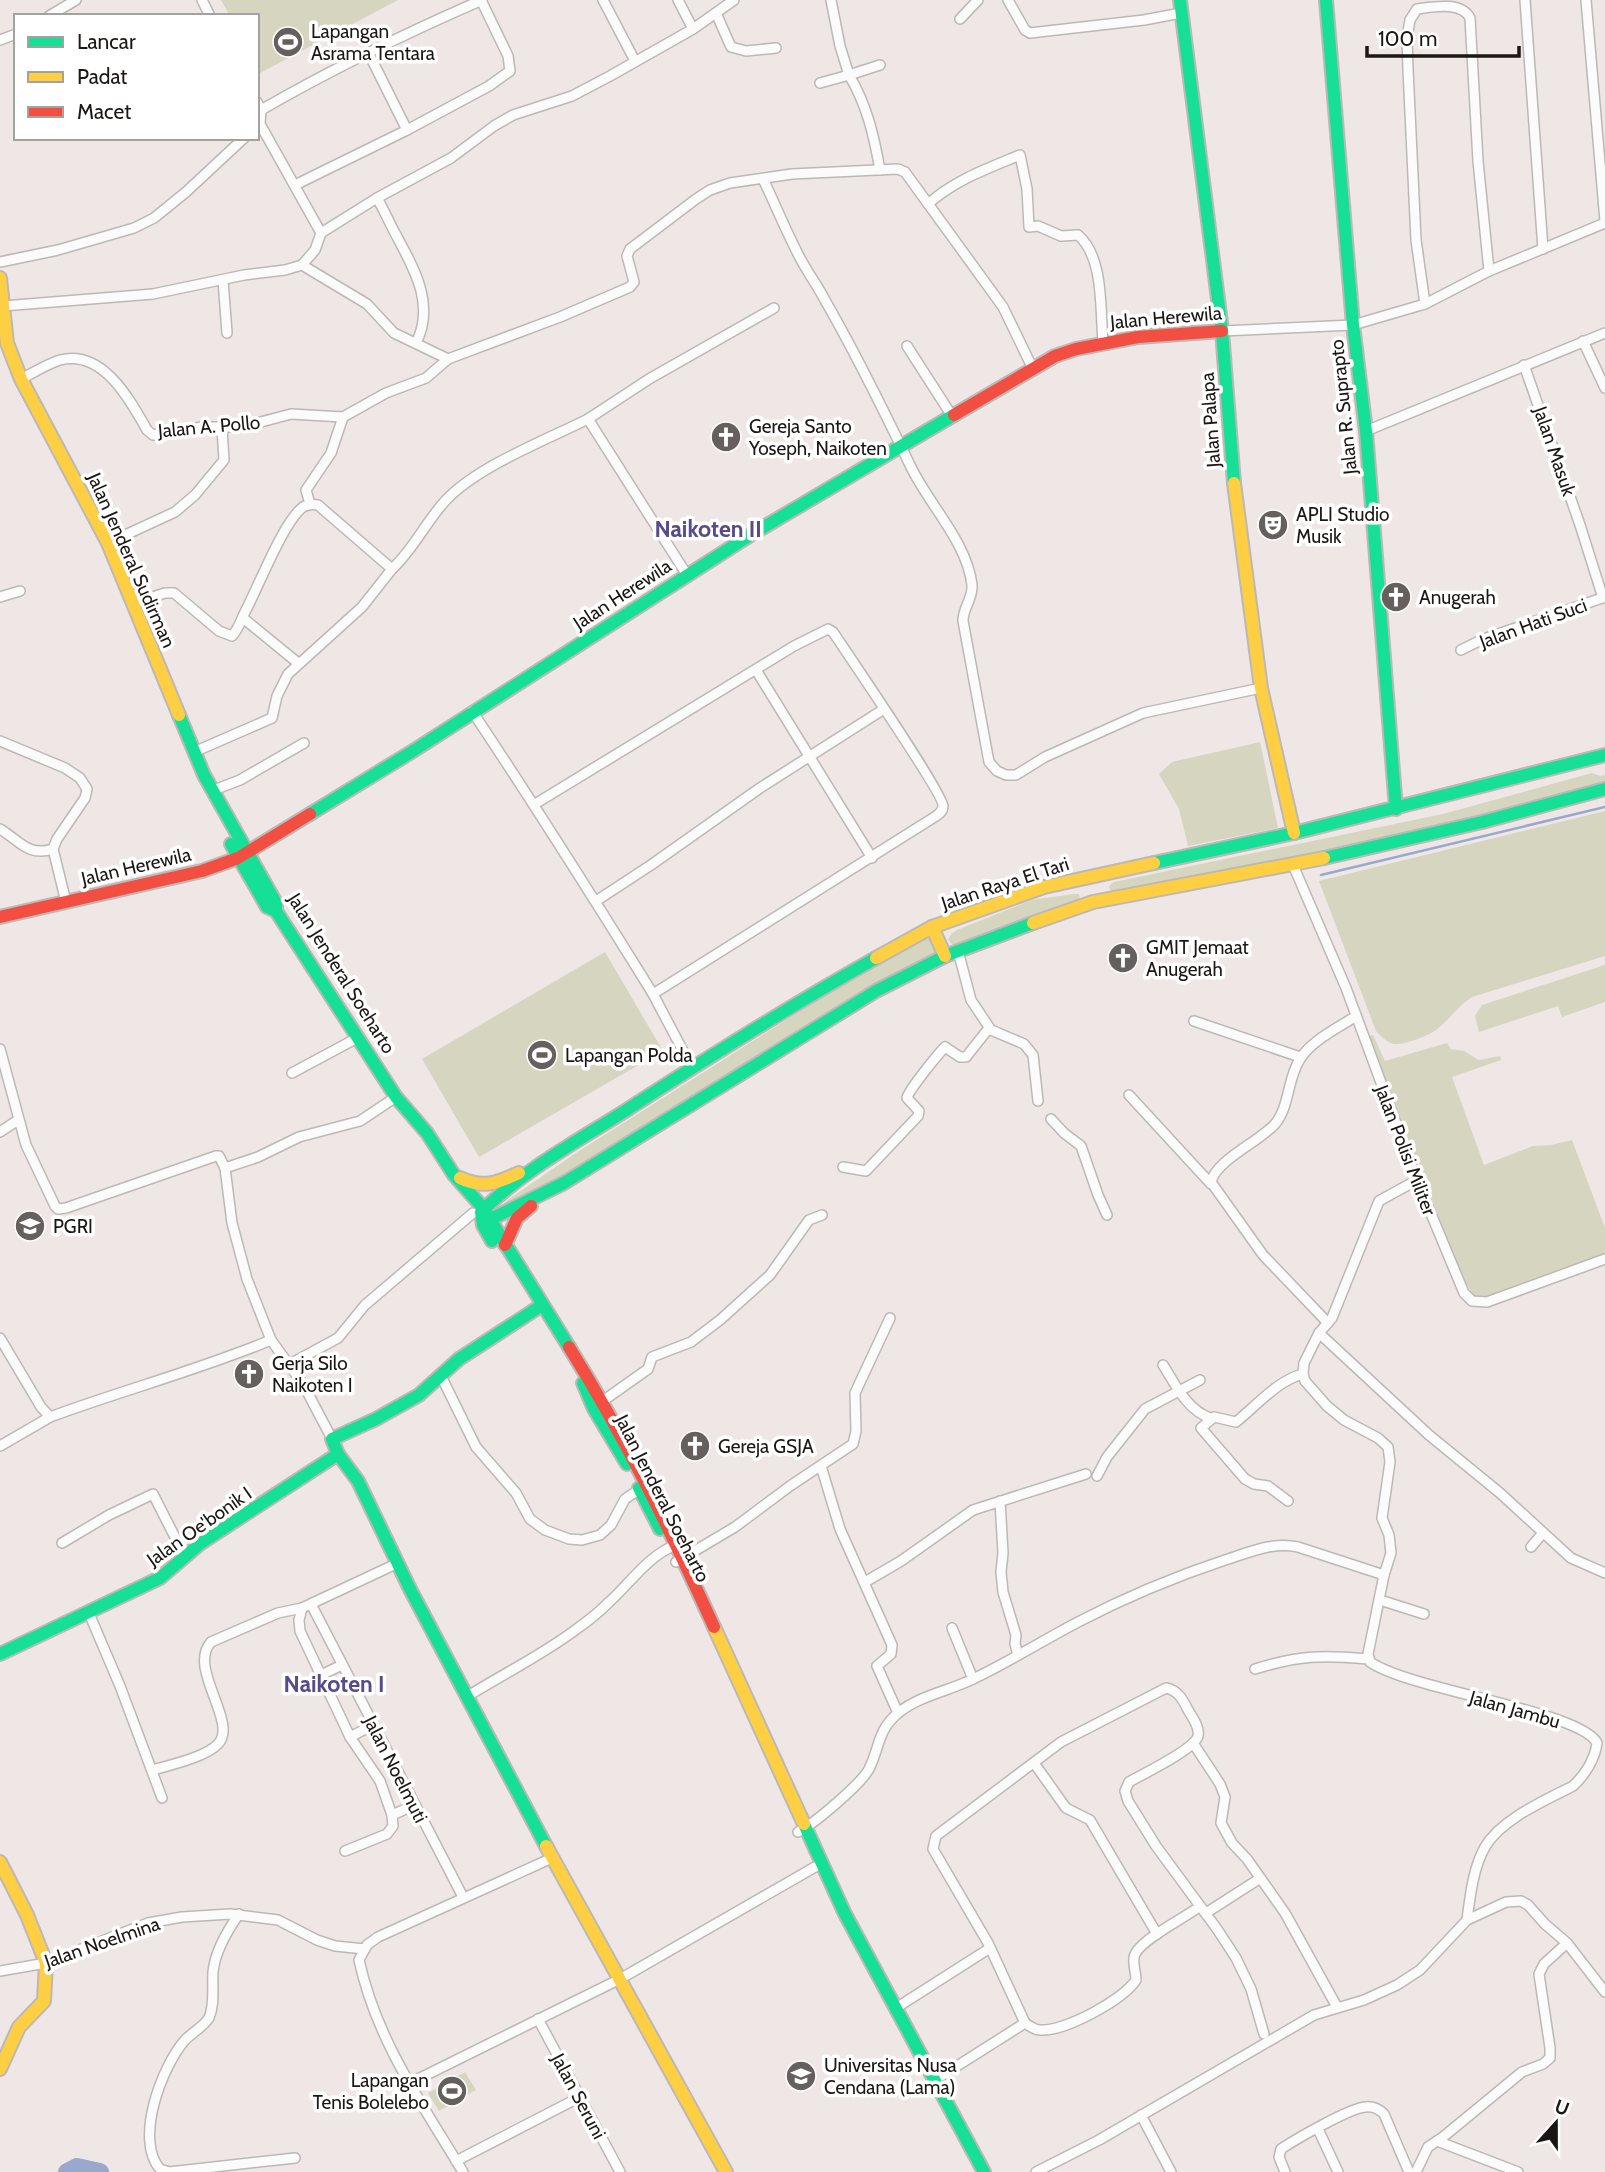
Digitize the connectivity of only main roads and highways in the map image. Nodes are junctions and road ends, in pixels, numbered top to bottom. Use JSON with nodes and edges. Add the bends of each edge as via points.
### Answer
{"nodes":[{"id":1,"x":1326,"y":0,"type":"edge"},
{"id":2,"x":1181,"y":7,"type":"edge"},
{"id":3,"x":0,"y":278,"type":"edge"},
{"id":4,"x":1222,"y":331,"type":"junction"},
{"id":5,"x":3,"y":344,"type":"edge"},
{"id":6,"x":1605,"y":755,"type":"edge"},
{"id":7,"x":204,"y":775,"type":"junction"},
{"id":8,"x":1605,"y":789,"type":"edge"},
{"id":9,"x":1396,"y":809,"type":"junction"},
{"id":10,"x":1294,"y":834,"type":"junction"},
{"id":11,"x":242,"y":856,"type":"junction"},
{"id":12,"x":1087,"y":877,"type":"junction"},
{"id":13,"x":1094,"y":902,"type":"junction"},
{"id":14,"x":0,"y":917,"type":"edge"},
{"id":15,"x":932,"y":927,"type":"junction"},
{"id":16,"x":951,"y":954,"type":"junction"},
{"id":17,"x":552,"y":1157,"type":"junction"},
{"id":18,"x":452,"y":1176,"type":"junction"},
{"id":19,"x":564,"y":1182,"type":"junction"},
{"id":20,"x":482,"y":1214,"type":"junction"},
{"id":21,"x":505,"y":1245,"type":"junction"},
{"id":22,"x":536,"y":1309,"type":"junction"},
{"id":23,"x":598,"y":1405,"type":"junction"},
{"id":24,"x":338,"y":1454,"type":"junction"},
{"id":25,"x":673,"y":1546,"type":"junction"},
{"id":26,"x":0,"y":1654,"type":"edge"},
{"id":27,"x":802,"y":1830,"type":"junction"},
{"id":28,"x":0,"y":1862,"type":"edge"},
{"id":29,"x":849,"y":1920,"type":"junction"},
{"id":30,"x":0,"y":2069,"type":"edge"},
{"id":31,"x":726,"y":2172,"type":"edge"},
{"id":32,"x":984,"y":2172,"type":"edge"}],
"edges":[{"from":1,"to":9,"type":"main road","name":"Jalan R. Suprapto"},
{"from":2,"to":4,"type":"main road","name":"Jalan Palapa"},
{"from":3,"to":5,"type":"main road","name":"Jalan Jenderal Sudirman"},
{"from":4,"to":10,"type":"main road","name":"Jalan Palapa","via":[[1237,515],[1261,688]]},
{"from":4,"to":11,"type":"main road","name":"Jalan Herewila","via":[[1100,342],[1032,368],[687,575]]},
{"from":5,"to":7,"type":"main road","name":"Jalan Jenderal Sudirman","via":[[108,543]]},
{"from":6,"to":9,"type":"main road","name":"Jalan Raya El Tari"},
{"from":7,"to":11,"type":"main road","name":"Jalan Jenderal Sudirman"},
{"from":7,"to":11,"type":"main road","via":[[204,789]]},
{"from":8,"to":13,"type":"main road","via":[[1293,865]]},
{"from":9,"to":10,"type":"main road","name":"Jalan Raya El Tari"},
{"from":10,"to":12,"type":"main road","name":"Jalan Raya El Tari"},
{"from":11,"to":14,"type":"main road","name":"Jalan Herewila","via":[[202,871]]},
{"from":11,"to":18,"type":"main road","name":"Jalan Jenderal Soeharto","via":[[267,907],[276,911]]},
{"from":12,"to":13,"type":"main road"},
{"from":12,"to":15,"type":"main road","name":"Jalan Raya El Tari","via":[[1003,900]]},
{"from":13,"to":16,"type":"main road"},
{"from":15,"to":16,"type":"main road"},
{"from":15,"to":17,"type":"main road","name":"Jalan Raya El Tari","via":[[820,989]]},
{"from":16,"to":19,"type":"main road","via":[[876,991]]},
{"from":17,"to":18,"type":"main road","via":[[492,1185]]},
{"from":17,"to":20,"type":"main road","name":"Jalan Raya El Tari"},
{"from":18,"to":20,"type":"main road","name":"Jalan Jenderal Soeharto"},
{"from":18,"to":20,"type":"main road","name":"Jalan Jenderal Soeharto","via":[[457,1190]]},
{"from":19,"to":20,"type":"main road"},
{"from":19,"to":21,"type":"main road","via":[[517,1218]]},
{"from":20,"to":21,"type":"main road","name":"Jalan Jenderal Soeharto"},
{"from":20,"to":22,"type":"main road","name":"Jalan Jenderal Soeharto","via":[[492,1241]]},
{"from":21,"to":23,"type":"main road","name":"Jalan Jenderal Soeharto"},
{"from":22,"to":23,"type":"main road","name":"Jalan Jenderal Soeharto"},
{"from":22,"to":24,"type":"main road","via":[[474,1348],[410,1401],[332,1438]]},
{"from":23,"to":25,"type":"main road","name":"Jalan Jenderal Soeharto"},
{"from":23,"to":25,"type":"main road","name":"Jalan Jenderal Soeharto","via":[[659,1506]]},
{"from":24,"to":26,"type":"main road","name":"Jalan Oe'bonik I","via":[[183,1557],[160,1578]]},
{"from":24,"to":31,"type":"main road","via":[[358,1481],[552,1858]]},
{"from":25,"to":27,"type":"main road","name":"Jalan Jenderal Soeharto"},
{"from":27,"to":29,"type":"main road","name":"Jalan Jenderal Soeharto"},
{"from":27,"to":29,"type":"main road","name":"Jalan Jenderal Soeharto","via":[[815,1867],[840,1914]]},
{"from":28,"to":30,"type":"main road","via":[[46,1964],[44,2001],[19,2027]]},
{"from":29,"to":32,"type":"main road","name":"Jalan Jenderal Soeharto"}]}
